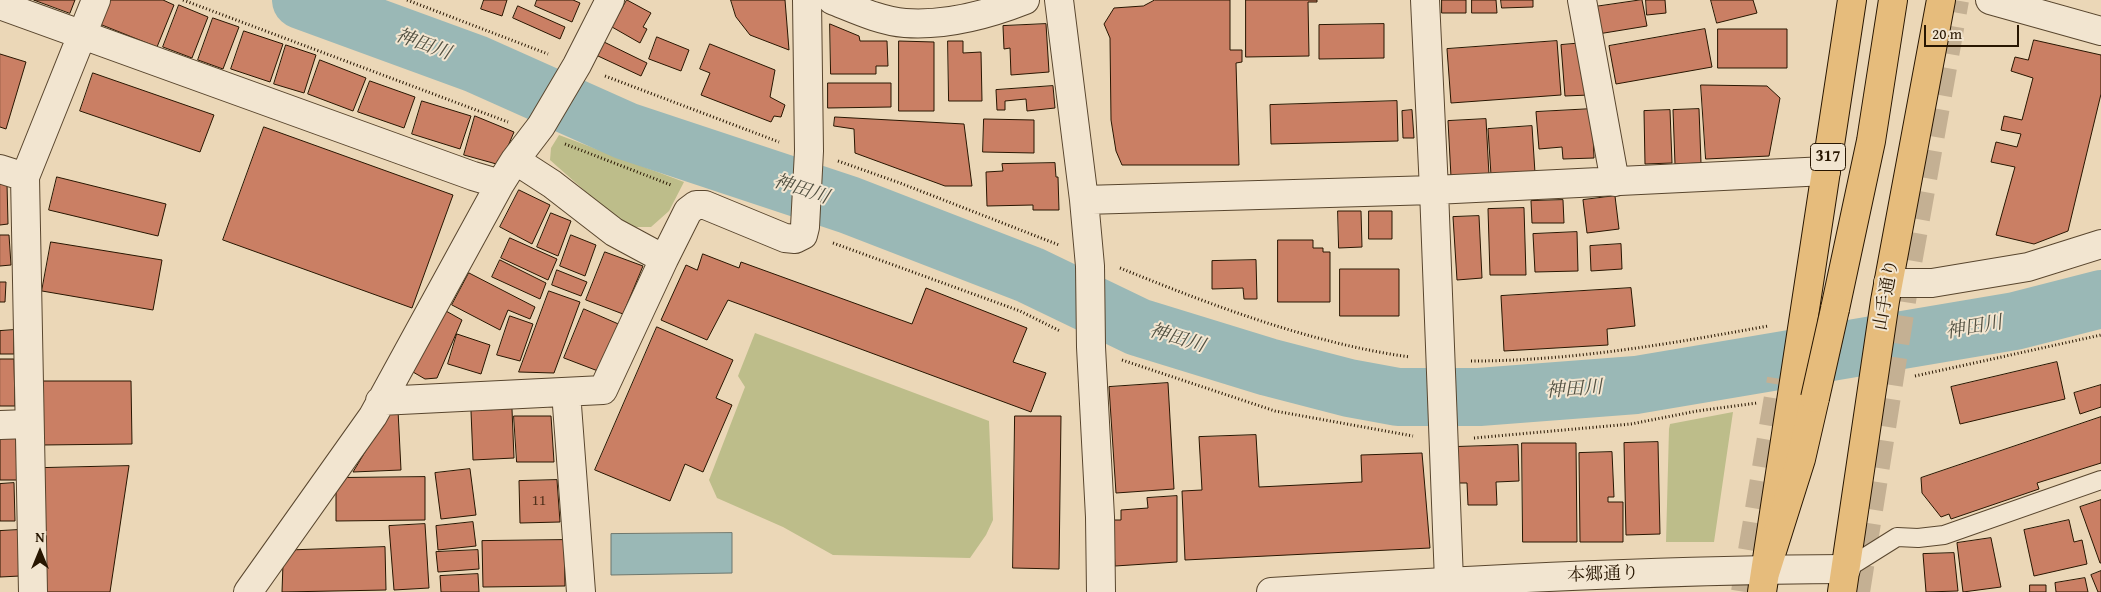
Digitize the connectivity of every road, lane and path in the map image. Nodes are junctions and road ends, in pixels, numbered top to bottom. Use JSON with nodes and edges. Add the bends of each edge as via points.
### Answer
{"nodes":[{"id":1,"x":96,"y":0,"type":"edge"},
{"id":2,"x":183,"y":0,"type":"edge"},
{"id":3,"x":407,"y":0,"type":"edge"},
{"id":4,"x":610,"y":0,"type":"edge"},
{"id":5,"x":807,"y":0,"type":"edge"},
{"id":6,"x":832,"y":0,"type":"edge"},
{"id":7,"x":1025,"y":0,"type":"edge"},
{"id":8,"x":1059,"y":0,"type":"edge"},
{"id":9,"x":1425,"y":0,"type":"edge"},
{"id":10,"x":1582,"y":0,"type":"edge"},
{"id":11,"x":1852,"y":0,"type":"edge"},
{"id":12,"x":1893,"y":0,"type":"edge"},
{"id":13,"x":1941,"y":0,"type":"edge"},
{"id":14,"x":1990,"y":0,"type":"edge"},
{"id":15,"x":0,"y":5,"type":"edge"},
{"id":16,"x":2101,"y":31,"type":"edge"},
{"id":17,"x":81,"y":33,"type":"junction"},
{"id":18,"x":576,"y":66,"type":"junction"},
{"id":19,"x":538,"y":129,"type":"junction"},
{"id":20,"x":515,"y":160,"type":"junction"},
{"id":21,"x":1826,"y":171,"type":"junction"},
{"id":22,"x":12,"y":173,"type":"edge"},
{"id":23,"x":1615,"y":182,"type":"junction"},
{"id":24,"x":500,"y":184,"type":"junction"},
{"id":25,"x":1434,"y":190,"type":"junction"},
{"id":26,"x":1084,"y":200,"type":"junction"},
{"id":27,"x":696,"y":205,"type":"junction"},
{"id":28,"x":804,"y":231,"type":"junction"},
{"id":29,"x":2101,"y":244,"type":"edge"},
{"id":30,"x":664,"y":259,"type":"junction"},
{"id":31,"x":1887,"y":292,"type":"junction"},
{"id":32,"x":2101,"y":335,"type":"edge"},
{"id":33,"x":1091,"y":340,"type":"junction"},
{"id":34,"x":1146,"y":369,"type":"dead end"},
{"id":35,"x":1915,"y":376,"type":"dead end"},
{"id":36,"x":566,"y":392,"type":"junction"},
{"id":37,"x":1803,"y":399,"type":"junction"},
{"id":38,"x":380,"y":401,"type":"junction"},
{"id":39,"x":29,"y":424,"type":"junction"},
{"id":40,"x":0,"y":425,"type":"edge"},
{"id":41,"x":2101,"y":480,"type":"edge"},
{"id":42,"x":1449,"y":581,"type":"junction"},
{"id":43,"x":1764,"y":581,"type":"edge"},
{"id":44,"x":1844,"y":581,"type":"edge"},
{"id":45,"x":33,"y":592,"type":"edge"},
{"id":46,"x":248,"y":592,"type":"edge"},
{"id":47,"x":581,"y":592,"type":"edge"},
{"id":48,"x":1101,"y":592,"type":"edge"},
{"id":49,"x":1271,"y":592,"type":"edge"}],
"edges":[{"from":1,"to":17,"type":"street"},
{"from":2,"to":19,"type":"path"},
{"from":3,"to":18,"type":"path"},
{"from":4,"to":18,"type":"street"},
{"from":5,"to":28,"type":"street","via":[[809,158]]},
{"from":6,"to":7,"type":"street","via":[[904,23],[933,23],[964,20]]},
{"from":8,"to":26,"type":"street"},
{"from":9,"to":25,"type":"street"},
{"from":10,"to":23,"type":"street"},
{"from":11,"to":21,"type":"main road","number":"317"},
{"from":12,"to":37,"type":"main road","bridge":true,"via":[[1871,141],[1835,309]]},
{"from":13,"to":31,"type":"main road","name":"山手通り"},
{"from":14,"to":16,"type":"street"},
{"from":15,"to":17,"type":"street"},
{"from":17,"to":22,"type":"street"},
{"from":17,"to":24,"type":"street"},
{"from":18,"to":19,"type":"street"},
{"from":19,"to":20,"type":"street"},
{"from":19,"to":27,"type":"path","via":[[617,166],[683,189]]},
{"from":20,"to":24,"type":"street"},
{"from":20,"to":30,"type":"street","via":[[614,232]]},
{"from":21,"to":23,"type":"street"},
{"from":21,"to":37,"type":"main road","number":"317","via":[[1804,314]]},
{"from":22,"to":39,"type":"street"},
{"from":23,"to":25,"type":"street"},
{"from":24,"to":38,"type":"street"},
{"from":25,"to":26,"type":"street"},
{"from":25,"to":42,"type":"street"},
{"from":26,"to":33,"type":"street","via":[[1090,266]]},
{"from":27,"to":28,"type":"street","via":[[705,205],[785,238],[796,239]]},
{"from":27,"to":30,"type":"street","via":[[688,211]]},
{"from":28,"to":33,"type":"path"},
{"from":29,"to":31,"type":"street","via":[[2028,267]]},
{"from":30,"to":36,"type":"street","via":[[603,390]]},
{"from":31,"to":44,"type":"main road","name":"山手通り"},
{"from":32,"to":35,"type":"path"},
{"from":33,"to":34,"type":"path"},
{"from":33,"to":48,"type":"street"},
{"from":36,"to":38,"type":"street"},
{"from":36,"to":47,"type":"street"},
{"from":37,"to":43,"type":"main road","via":[[1801,458]]},
{"from":38,"to":46,"type":"street"},
{"from":39,"to":40,"type":"street"},
{"from":39,"to":45,"type":"street"},
{"from":41,"to":44,"type":"lane","via":[[1944,535],[1897,537]]},
{"from":42,"to":43,"type":"street","name":"本郷通り"},
{"from":42,"to":49,"type":"street","name":"本郷通り"},
{"from":43,"to":44,"type":"street","name":"本郷通り"}]}
